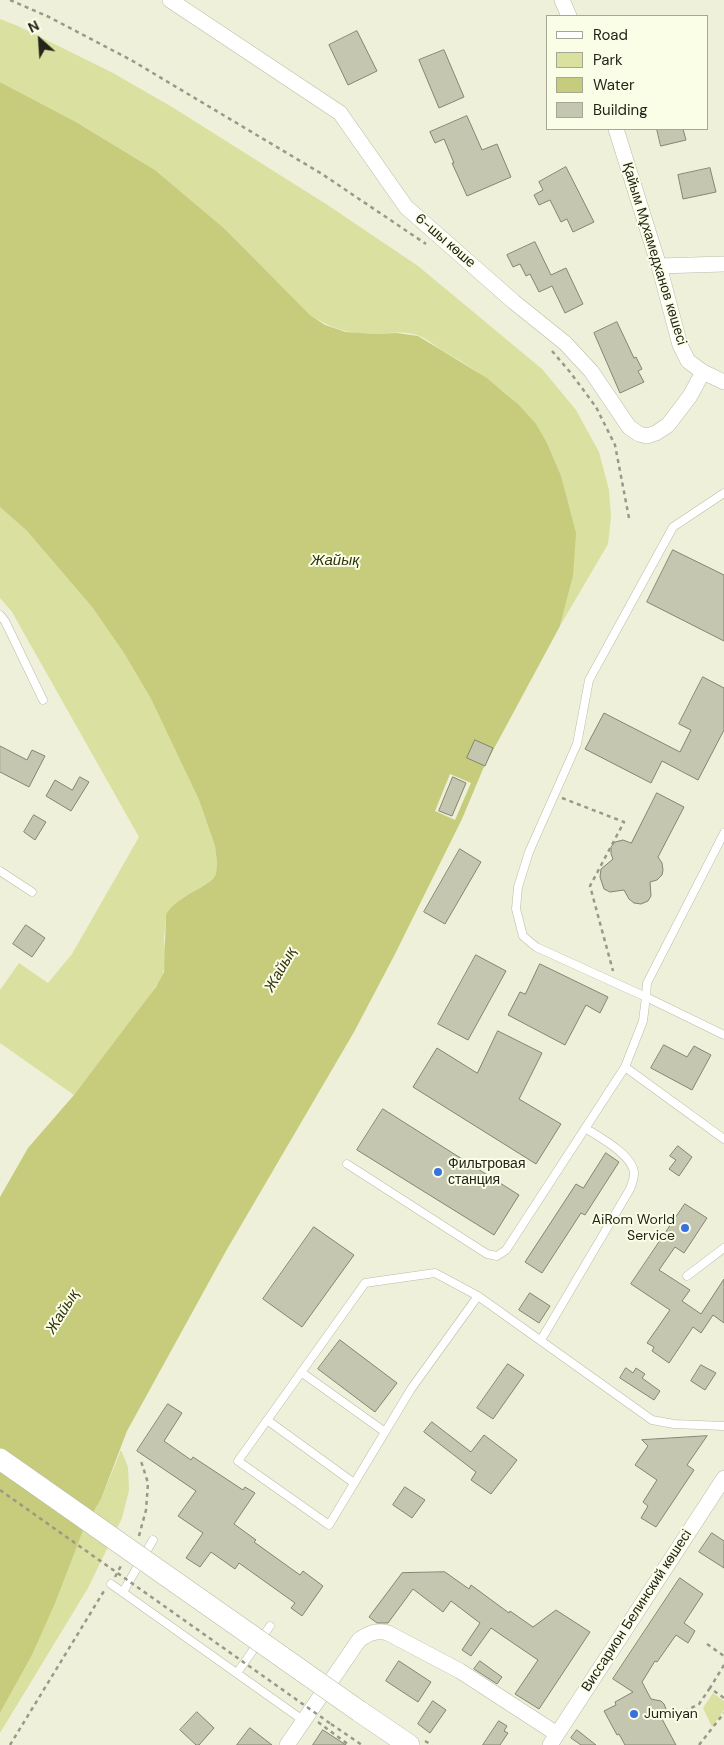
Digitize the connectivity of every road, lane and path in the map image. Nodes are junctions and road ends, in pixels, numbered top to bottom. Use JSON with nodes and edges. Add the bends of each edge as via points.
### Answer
{"nodes":[{"id":1,"x":10,"y":0,"type":"edge"},
{"id":2,"x":170,"y":0,"type":"edge"},
{"id":3,"x":562,"y":0,"type":"edge"},
{"id":4,"x":569,"y":15,"type":"edge"},
{"id":5,"x":616,"y":130,"type":"edge"},
{"id":6,"x":428,"y":246,"type":"dead end"},
{"id":7,"x":724,"y":264,"type":"edge"},
{"id":8,"x":659,"y":266,"type":"junction"},
{"id":9,"x":552,"y":351,"type":"dead end"},
{"id":10,"x":703,"y":372,"type":"junction"},
{"id":11,"x":724,"y":382,"type":"edge"},
{"id":12,"x":724,"y":493,"type":"edge"},
{"id":13,"x":629,"y":518,"type":"dead end"},
{"id":14,"x":0,"y":615,"type":"edge"},
{"id":15,"x":43,"y":700,"type":"dead end"},
{"id":16,"x":554,"y":795,"type":"junction"},
{"id":17,"x":724,"y":834,"type":"edge"},
{"id":18,"x":0,"y":871,"type":"edge"},
{"id":19,"x":32,"y":892,"type":"dead end"},
{"id":20,"x":617,"y":984,"type":"junction"},
{"id":21,"x":646,"y":997,"type":"junction"},
{"id":22,"x":724,"y":1035,"type":"edge"},
{"id":23,"x":625,"y":1067,"type":"junction"},
{"id":24,"x":585,"y":1128,"type":"junction"},
{"id":25,"x":724,"y":1139,"type":"edge"},
{"id":26,"x":347,"y":1164,"type":"dead end"},
{"id":27,"x":724,"y":1248,"type":"edge"},
{"id":28,"x":687,"y":1276,"type":"dead end"},
{"id":29,"x":478,"y":1296,"type":"junction"},
{"id":30,"x":541,"y":1340,"type":"junction"},
{"id":31,"x":301,"y":1372,"type":"junction"},
{"id":32,"x":267,"y":1420,"type":"junction"},
{"id":33,"x":724,"y":1426,"type":"edge"},
{"id":34,"x":385,"y":1432,"type":"junction"},
{"id":35,"x":0,"y":1459,"type":"edge"},
{"id":36,"x":141,"y":1461,"type":"dead end"},
{"id":37,"x":724,"y":1478,"type":"edge"},
{"id":38,"x":354,"y":1483,"type":"junction"},
{"id":39,"x":0,"y":1490,"type":"edge"},
{"id":40,"x":137,"y":1539,"type":"dead end"},
{"id":41,"x":153,"y":1540,"type":"dead end"},
{"id":42,"x":124,"y":1561,"type":"dead end"},
{"id":43,"x":111,"y":1584,"type":"junction"},
{"id":44,"x":123,"y":1592,"type":"junction"},
{"id":45,"x":270,"y":1626,"type":"dead end"},
{"id":46,"x":707,"y":1644,"type":"dead end"},
{"id":47,"x":724,"y":1656,"type":"edge"},
{"id":48,"x":724,"y":1665,"type":"edge"},
{"id":49,"x":237,"y":1673,"type":"junction"},
{"id":50,"x":710,"y":1688,"type":"junction"},
{"id":51,"x":724,"y":1698,"type":"edge"},
{"id":52,"x":724,"y":1713,"type":"edge"},
{"id":53,"x":677,"y":1715,"type":"dead end"},
{"id":54,"x":304,"y":1721,"type":"junction"},
{"id":55,"x":554,"y":1740,"type":"edge"},
{"id":56,"x":10,"y":1745,"type":"edge"},
{"id":57,"x":287,"y":1745,"type":"edge"},
{"id":58,"x":349,"y":1745,"type":"edge"},
{"id":59,"x":362,"y":1745,"type":"edge"},
{"id":60,"x":409,"y":1745,"type":"edge"},
{"id":61,"x":699,"y":1745,"type":"edge"}],
"edges":[{"from":1,"to":6,"type":"path","via":[[131,60],[322,174]]},
{"from":2,"to":10,"type":"street","name":"6-шы көше","via":[[340,113],[406,207],[565,343],[590,371],[628,427],[647,436],[668,425]]},
{"from":3,"to":4,"type":"street"},
{"from":5,"to":8,"type":"street","name":"Қайым Мұхамедханов көшесi"},
{"from":7,"to":8,"type":"street"},
{"from":8,"to":10,"type":"street","name":"Қайым Мұхамедханов көшесi","via":[[680,345],[688,361]]},
{"from":9,"to":13,"type":"path","via":[[596,407],[614,444]]},
{"from":10,"to":11,"type":"street","name":"Қайым Мұхамедханов көшесi"},
{"from":12,"to":16,"type":"lane","via":[[673,527],[589,680],[577,744]]},
{"from":14,"to":15,"type":"lane"},
{"from":16,"to":20,"type":"path","via":[[624,822],[590,886]]},
{"from":16,"to":20,"type":"lane","via":[[529,852],[518,887],[516,909],[523,936],[536,946]]},
{"from":17,"to":21,"type":"lane","via":[[647,982]]},
{"from":18,"to":19,"type":"lane"},
{"from":20,"to":21,"type":"lane"},
{"from":21,"to":22,"type":"lane"},
{"from":21,"to":23,"type":"lane","via":[[643,1021]]},
{"from":23,"to":24,"type":"lane"},
{"from":23,"to":25,"type":"lane"},
{"from":24,"to":26,"type":"lane","via":[[506,1250],[498,1256],[487,1254]]},
{"from":24,"to":30,"type":"lane","via":[[625,1156],[634,1174],[630,1189]]},
{"from":27,"to":28,"type":"lane"},
{"from":29,"to":30,"type":"lane"},
{"from":29,"to":31,"type":"lane","via":[[435,1273],[365,1283]]},
{"from":29,"to":34,"type":"lane","via":[[411,1389]]},
{"from":30,"to":33,"type":"lane","via":[[652,1420]]},
{"from":31,"to":32,"type":"lane"},
{"from":31,"to":34,"type":"lane"},
{"from":32,"to":38,"type":"lane"},
{"from":32,"to":38,"type":"lane","via":[[238,1461],[330,1525]]},
{"from":34,"to":38,"type":"lane"},
{"from":35,"to":60,"type":"main road","bridge":true},
{"from":36,"to":40,"type":"path","via":[[148,1483],[146,1510]]},
{"from":37,"to":55,"type":"street","name":"Виссарион Белинский көшесі"},
{"from":39,"to":59,"type":"path","bridge":true},
{"from":41,"to":44,"type":"lane"},
{"from":42,"to":43,"type":"path"},
{"from":43,"to":44,"type":"lane"},
{"from":43,"to":56,"type":"path","via":[[103,1592]]},
{"from":44,"to":49,"type":"lane"},
{"from":45,"to":49,"type":"lane"},
{"from":46,"to":47,"type":"path"},
{"from":48,"to":50,"type":"path"},
{"from":49,"to":54,"type":"lane"},
{"from":50,"to":51,"type":"path"},
{"from":50,"to":53,"type":"path","via":[[699,1704]]},
{"from":52,"to":61,"type":"path"},
{"from":54,"to":55,"type":"street","via":[[359,1640],[378,1631],[388,1633],[460,1671]]},
{"from":54,"to":57,"type":"street"},
{"from":54,"to":58,"type":"path","via":[[314,1720]]}]}
